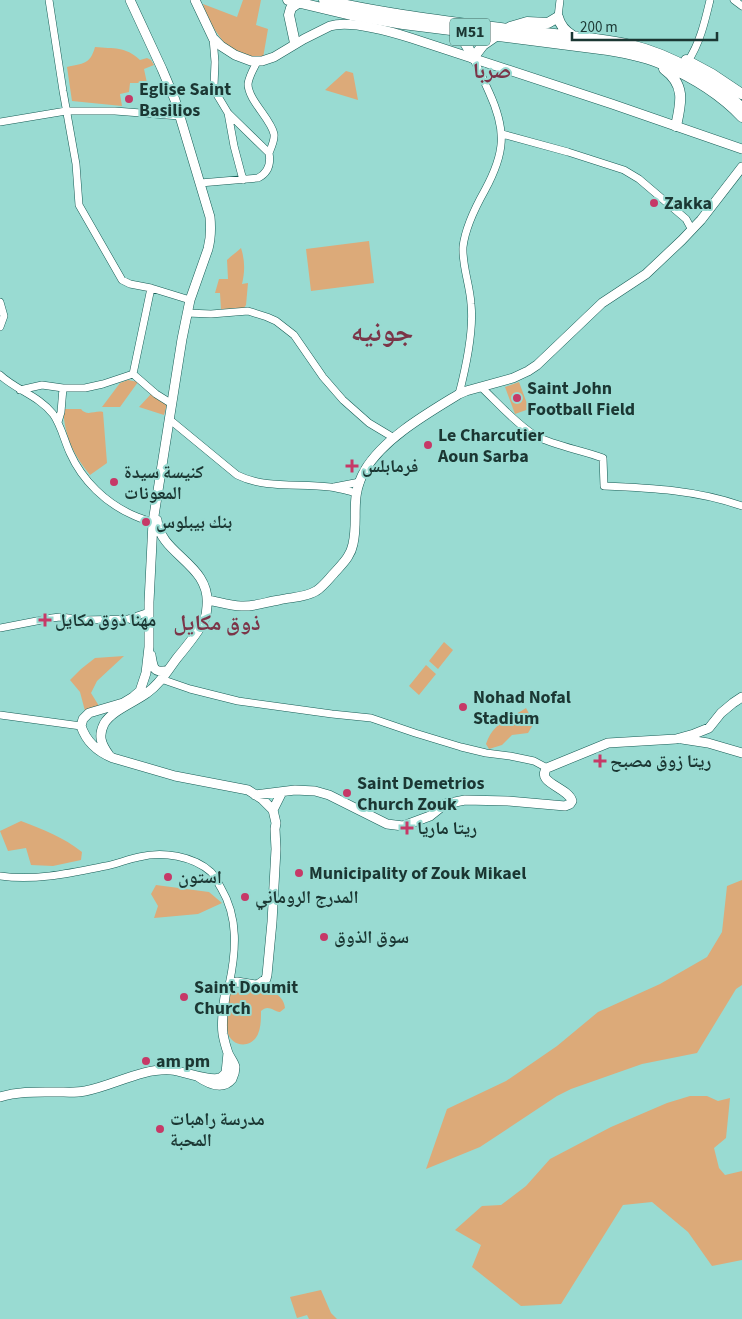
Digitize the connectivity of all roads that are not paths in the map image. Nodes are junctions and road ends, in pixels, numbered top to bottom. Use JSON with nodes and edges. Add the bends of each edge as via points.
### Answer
{"nodes":[{"id":1,"x":49,"y":0,"type":"edge"},
{"id":2,"x":195,"y":0,"type":"edge"},
{"id":3,"x":324,"y":0,"type":"edge"},
{"id":4,"x":560,"y":0,"type":"edge"},
{"id":5,"x":710,"y":0,"type":"edge"},
{"id":6,"x":734,"y":0,"type":"edge"},
{"id":7,"x":132,"y":1,"type":"edge"},
{"id":8,"x":293,"y":1,"type":"edge"},
{"id":9,"x":742,"y":6,"type":"edge"},
{"id":10,"x":558,"y":17,"type":"junction"},
{"id":11,"x":504,"y":28,"type":"junction"},
{"id":12,"x":454,"y":30,"type":"junction"},
{"id":13,"x":496,"y":36,"type":"junction"},
{"id":14,"x":573,"y":36,"type":"junction"},
{"id":15,"x":214,"y":38,"type":"junction"},
{"id":16,"x":295,"y":43,"type":"junction"},
{"id":17,"x":632,"y":46,"type":"junction"},
{"id":18,"x":695,"y":50,"type":"junction"},
{"id":19,"x":473,"y":58,"type":"junction"},
{"id":20,"x":653,"y":61,"type":"junction"},
{"id":21,"x":688,"y":61,"type":"junction"},
{"id":22,"x":257,"y":62,"type":"junction"},
{"id":23,"x":700,"y":66,"type":"junction"},
{"id":24,"x":742,"y":94,"type":"edge"},
{"id":25,"x":742,"y":108,"type":"edge"},
{"id":26,"x":66,"y":111,"type":"junction"},
{"id":27,"x":228,"y":113,"type":"junction"},
{"id":28,"x":180,"y":116,"type":"junction"},
{"id":29,"x":742,"y":116,"type":"edge"},
{"id":30,"x":0,"y":122,"type":"edge"},
{"id":31,"x":676,"y":126,"type":"junction"},
{"id":32,"x":502,"y":134,"type":"junction"},
{"id":33,"x":742,"y":149,"type":"edge"},
{"id":34,"x":269,"y":153,"type":"junction"},
{"id":35,"x":742,"y":167,"type":"edge"},
{"id":36,"x":243,"y":180,"type":"junction"},
{"id":37,"x":200,"y":183,"type":"junction"},
{"id":38,"x":686,"y":218,"type":"junction"},
{"id":39,"x":701,"y":220,"type":"junction"},
{"id":40,"x":692,"y":230,"type":"junction"},
{"id":41,"x":151,"y":288,"type":"junction"},
{"id":42,"x":190,"y":300,"type":"junction"},
{"id":43,"x":0,"y":302,"type":"edge"},
{"id":44,"x":187,"y":314,"type":"junction"},
{"id":45,"x":0,"y":327,"type":"edge"},
{"id":46,"x":133,"y":374,"type":"junction"},
{"id":47,"x":0,"y":375,"type":"edge"},
{"id":48,"x":463,"y":378,"type":"junction"},
{"id":49,"x":481,"y":387,"type":"junction"},
{"id":50,"x":63,"y":388,"type":"junction"},
{"id":51,"x":472,"y":389,"type":"junction"},
{"id":52,"x":20,"y":390,"type":"junction"},
{"id":53,"x":459,"y":394,"type":"junction"},
{"id":54,"x":172,"y":404,"type":"junction"},
{"id":55,"x":169,"y":419,"type":"junction"},
{"id":56,"x":58,"y":422,"type":"junction"},
{"id":57,"x":394,"y":438,"type":"junction"},
{"id":58,"x":360,"y":482,"type":"junction"},
{"id":59,"x":331,"y":487,"type":"junction"},
{"id":60,"x":356,"y":494,"type":"junction"},
{"id":61,"x":742,"y":506,"type":"edge"},
{"id":62,"x":155,"y":523,"type":"junction"},
{"id":63,"x":152,"y":543,"type":"junction"},
{"id":64,"x":170,"y":546,"type":"junction"},
{"id":65,"x":208,"y":600,"type":"junction"},
{"id":66,"x":149,"y":612,"type":"junction"},
{"id":67,"x":128,"y":619,"type":"junction"},
{"id":68,"x":149,"y":627,"type":"junction"},
{"id":69,"x":0,"y":628,"type":"edge"},
{"id":70,"x":149,"y":647,"type":"junction"},
{"id":71,"x":168,"y":670,"type":"junction"},
{"id":72,"x":161,"y":679,"type":"junction"},
{"id":73,"x":742,"y":697,"type":"edge"},
{"id":74,"x":110,"y":711,"type":"junction"},
{"id":75,"x":0,"y":715,"type":"edge"},
{"id":76,"x":81,"y":726,"type":"junction"},
{"id":77,"x":86,"y":737,"type":"junction"},
{"id":78,"x":100,"y":737,"type":"junction"},
{"id":79,"x":676,"y":739,"type":"junction"},
{"id":80,"x":742,"y":753,"type":"edge"},
{"id":81,"x":111,"y":757,"type":"junction"},
{"id":82,"x":547,"y":768,"type":"junction"},
{"id":83,"x":284,"y":791,"type":"junction"},
{"id":84,"x":253,"y":795,"type":"junction"},
{"id":85,"x":273,"y":810,"type":"junction"},
{"id":86,"x":275,"y":829,"type":"junction"},
{"id":87,"x":0,"y":876,"type":"edge"},
{"id":88,"x":229,"y":984,"type":"junction"},
{"id":89,"x":0,"y":1097,"type":"edge"}],
"edges":[{"from":1,"to":26,"type":"street"},
{"from":2,"to":15,"type":"main road"},
{"from":3,"to":11,"type":"highway","number":"M51","via":[[389,13]]},
{"from":4,"to":10,"type":"street"},
{"from":5,"to":18,"type":"street"},
{"from":6,"to":9,"type":"street"},
{"from":7,"to":28,"type":"main road"},
{"from":8,"to":12,"type":"highway","number":"M51","via":[[368,18]]},
{"from":8,"to":16,"type":"highway","via":[[289,15]]},
{"from":10,"to":11,"type":"highway","via":[[548,23],[527,22]]},
{"from":10,"to":14,"type":"highway","via":[[562,27]]},
{"from":11,"to":14,"type":"highway","number":"M51"},
{"from":12,"to":13,"type":"highway","number":"M51"},
{"from":12,"to":19,"type":"highway","via":[[462,37]]},
{"from":13,"to":19,"type":"highway"},
{"from":13,"to":20,"type":"highway","number":"M51","via":[[608,50]]},
{"from":14,"to":17,"type":"highway","number":"M51"},
{"from":15,"to":22,"type":"main road","via":[[243,59]]},
{"from":15,"to":27,"type":"street","via":[[214,89]]},
{"from":16,"to":19,"type":"main road","via":[[330,26],[348,25],[398,34]]},
{"from":16,"to":22,"type":"main road","via":[[274,57]]},
{"from":17,"to":21,"type":"highway","via":[[656,49]]},
{"from":17,"to":25,"type":"highway","number":"M51","via":[[696,72]]},
{"from":18,"to":21,"type":"street"},
{"from":18,"to":23,"type":"street"},
{"from":19,"to":31,"type":"main road"},
{"from":19,"to":32,"type":"street","via":[[497,111]]},
{"from":20,"to":29,"type":"highway","number":"M51","via":[[697,82]]},
{"from":20,"to":31,"type":"highway","via":[[669,72],[678,85],[680,104]]},
{"from":21,"to":23,"type":"highway"},
{"from":22,"to":34,"type":"street","via":[[248,86],[273,132]]},
{"from":23,"to":24,"type":"highway"},
{"from":26,"to":28,"type":"street"},
{"from":26,"to":30,"type":"street"},
{"from":26,"to":41,"type":"street","via":[[76,164],[79,205],[122,280]]},
{"from":27,"to":34,"type":"street"},
{"from":27,"to":36,"type":"street"},
{"from":28,"to":37,"type":"main road"},
{"from":31,"to":33,"type":"main road"},
{"from":32,"to":38,"type":"street","via":[[624,170]]},
{"from":32,"to":48,"type":"street","via":[[497,165],[464,242],[472,319]]},
{"from":34,"to":36,"type":"street","via":[[266,173]]},
{"from":35,"to":39,"type":"main road"},
{"from":36,"to":37,"type":"street"},
{"from":37,"to":42,"type":"main road","via":[[210,217],[210,242]]},
{"from":38,"to":39,"type":"street"},
{"from":38,"to":40,"type":"street"},
{"from":39,"to":40,"type":"main road"},
{"from":40,"to":49,"type":"main road","via":[[646,274],[602,303],[537,365],[521,374]]},
{"from":41,"to":42,"type":"street"},
{"from":41,"to":46,"type":"street"},
{"from":42,"to":44,"type":"main road"},
{"from":43,"to":45,"type":"street","via":[[4,316]]},
{"from":44,"to":54,"type":"main road"},
{"from":44,"to":57,"type":"street","via":[[248,311],[276,321],[294,335],[343,400],[369,423]]},
{"from":46,"to":50,"type":"street","via":[[85,388]]},
{"from":46,"to":54,"type":"street"},
{"from":47,"to":52,"type":"street"},
{"from":48,"to":51,"type":"street"},
{"from":48,"to":53,"type":"street"},
{"from":49,"to":51,"type":"main road"},
{"from":49,"to":61,"type":"street","via":[[534,435],[603,458],[604,486],[695,493]]},
{"from":50,"to":52,"type":"street","via":[[42,385]]},
{"from":50,"to":56,"type":"street"},
{"from":51,"to":53,"type":"main road"},
{"from":52,"to":56,"type":"street","via":[[41,402]]},
{"from":53,"to":57,"type":"main road"},
{"from":54,"to":55,"type":"main road"},
{"from":55,"to":59,"type":"street","via":[[237,475],[272,483]]},
{"from":55,"to":62,"type":"main road"},
{"from":56,"to":62,"type":"street","via":[[77,467],[94,488],[116,507]]},
{"from":57,"to":58,"type":"main road","via":[[375,457]]},
{"from":58,"to":59,"type":"street"},
{"from":58,"to":60,"type":"main road"},
{"from":59,"to":60,"type":"street"},
{"from":60,"to":65,"type":"main road","via":[[352,548],[348,558],[320,588],[302,597],[250,606]]},
{"from":62,"to":63,"type":"main road"},
{"from":62,"to":64,"type":"main road"},
{"from":63,"to":64,"type":"main road"},
{"from":63,"to":66,"type":"main road"},
{"from":64,"to":65,"type":"main road","via":[[202,579]]},
{"from":65,"to":71,"type":"main road","via":[[199,630]]},
{"from":66,"to":67,"type":"street"},
{"from":66,"to":68,"type":"main road"},
{"from":67,"to":68,"type":"street"},
{"from":67,"to":69,"type":"street","via":[[56,618]]},
{"from":68,"to":70,"type":"main road"},
{"from":70,"to":71,"type":"main road","via":[[153,667],[162,672]]},
{"from":70,"to":74,"type":"main road","via":[[140,691]]},
{"from":71,"to":72,"type":"main road"},
{"from":72,"to":74,"type":"main road","via":[[136,701]]},
{"from":72,"to":82,"type":"street","via":[[238,701],[371,718],[454,745],[534,761]]},
{"from":73,"to":79,"type":"main road","via":[[725,709],[708,728]]},
{"from":74,"to":76,"type":"main road","via":[[89,712],[82,719]]},
{"from":74,"to":78,"type":"main road"},
{"from":75,"to":76,"type":"street"},
{"from":76,"to":77,"type":"main road"},
{"from":77,"to":78,"type":"main road","via":[[94,740]]},
{"from":77,"to":81,"type":"main road"},
{"from":78,"to":81,"type":"main road"},
{"from":79,"to":80,"type":"main road","via":[[708,743]]},
{"from":79,"to":82,"type":"main road","via":[[608,743]]},
{"from":81,"to":84,"type":"main road","via":[[175,776],[248,790]]},
{"from":82,"to":83,"type":"main road","via":[[547,780],[568,793],[572,801],[570,804],[465,800],[445,804],[430,816],[403,826],[387,824],[322,793]]},
{"from":83,"to":84,"type":"main road","via":[[261,790]]},
{"from":83,"to":85,"type":"main road"},
{"from":84,"to":85,"type":"main road"},
{"from":84,"to":86,"type":"main road","via":[[269,813]]},
{"from":85,"to":86,"type":"main road"},
{"from":86,"to":88,"type":"main road","via":[[273,912],[266,979],[256,985]]},
{"from":87,"to":88,"type":"street","via":[[47,876],[152,855],[193,860],[212,874],[231,910],[235,934]]},
{"from":88,"to":89,"type":"main road","via":[[223,1033],[235,1073],[227,1083],[214,1085],[197,1076],[170,1070],[140,1074],[83,1092],[27,1092]]}]}
